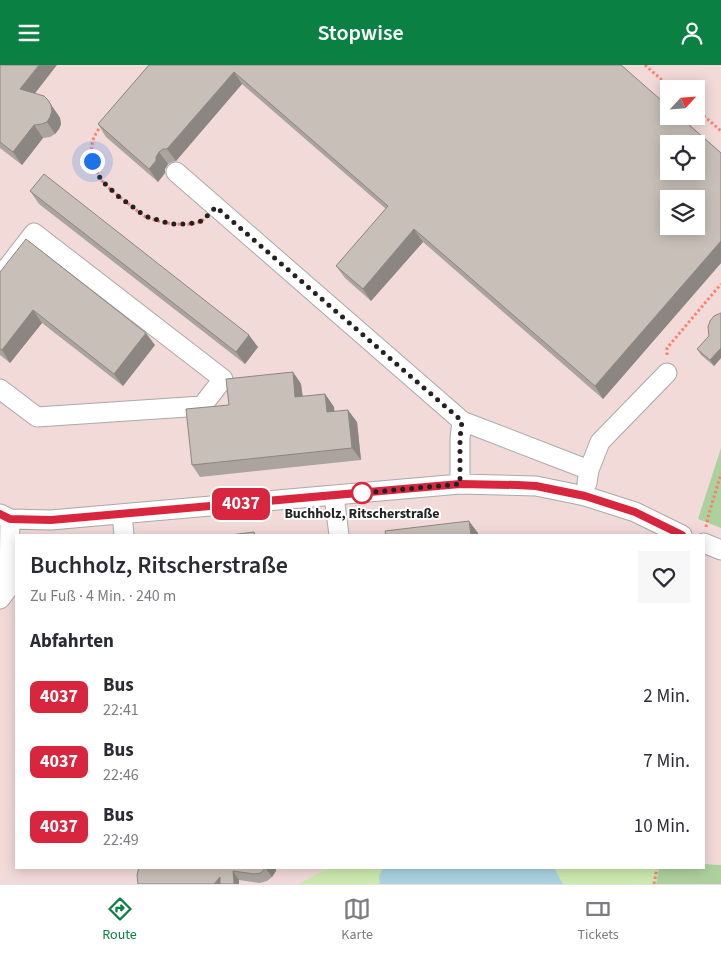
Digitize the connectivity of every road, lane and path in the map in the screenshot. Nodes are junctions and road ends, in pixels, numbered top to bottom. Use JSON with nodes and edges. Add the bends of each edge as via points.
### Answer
{"nodes":[{"id":1,"x":645,"y":65,"type":"edge"},
{"id":2,"x":662,"y":80,"type":"edge"},
{"id":3,"x":705,"y":117,"type":"edge"},
{"id":4,"x":103,"y":123,"type":"edge"},
{"id":5,"x":721,"y":131,"type":"edge"},
{"id":6,"x":176,"y":172,"type":"dead end"},
{"id":7,"x":216,"y":207,"type":"junction"},
{"id":8,"x":0,"y":277,"type":"edge"},
{"id":9,"x":721,"y":284,"type":"edge"},
{"id":10,"x":667,"y":373,"type":"joint"},
{"id":11,"x":0,"y":389,"type":"edge"},
{"id":12,"x":462,"y":421,"type":"junction"},
{"id":13,"x":589,"y":470,"type":"junction"},
{"id":14,"x":721,"y":474,"type":"edge"},
{"id":15,"x":460,"y":484,"type":"junction"},
{"id":16,"x":334,"y":496,"type":"junction"},
{"id":17,"x":585,"y":496,"type":"junction"},
{"id":18,"x":122,"y":514,"type":"junction"},
{"id":19,"x":5,"y":516,"type":"edge"},
{"id":20,"x":124,"y":534,"type":"edge"},
{"id":21,"x":339,"y":534,"type":"edge"},
{"id":22,"x":680,"y":534,"type":"edge"},
{"id":23,"x":705,"y":538,"type":"edge"},
{"id":24,"x":721,"y":550,"type":"edge"},
{"id":25,"x":0,"y":599,"type":"edge"},
{"id":26,"x":658,"y":869,"type":"edge"},
{"id":27,"x":654,"y":884,"type":"edge"}],
"edges":[{"from":1,"to":2,"type":"path"},
{"from":3,"to":5,"type":"path"},
{"from":4,"to":7,"type":"path","via":[[91,146],[92,161],[101,180],[118,196],[145,216],[171,224],[202,221]]},
{"from":6,"to":7,"type":"street"},
{"from":7,"to":12,"type":"street"},
{"from":8,"to":11,"type":"street","via":[[34,233],[223,379],[202,406],[38,417]]},
{"from":9,"to":10,"type":"path","via":[[667,348]]},
{"from":10,"to":13,"type":"street","via":[[600,442]]},
{"from":12,"to":13,"type":"street"},
{"from":12,"to":15,"type":"street"},
{"from":13,"to":17,"type":"street"},
{"from":14,"to":23,"type":"path"},
{"from":15,"to":16,"type":"street"},
{"from":15,"to":17,"type":"street","via":[[536,486]]},
{"from":16,"to":18,"type":"street"},
{"from":16,"to":21,"type":"street"},
{"from":17,"to":22,"type":"street","via":[[635,512]]},
{"from":18,"to":19,"type":"street","via":[[51,520]]},
{"from":18,"to":20,"type":"street"},
{"from":19,"to":25,"type":"street","via":[[9,587]]},
{"from":23,"to":24,"type":"street"},
{"from":26,"to":27,"type":"path"}]}
